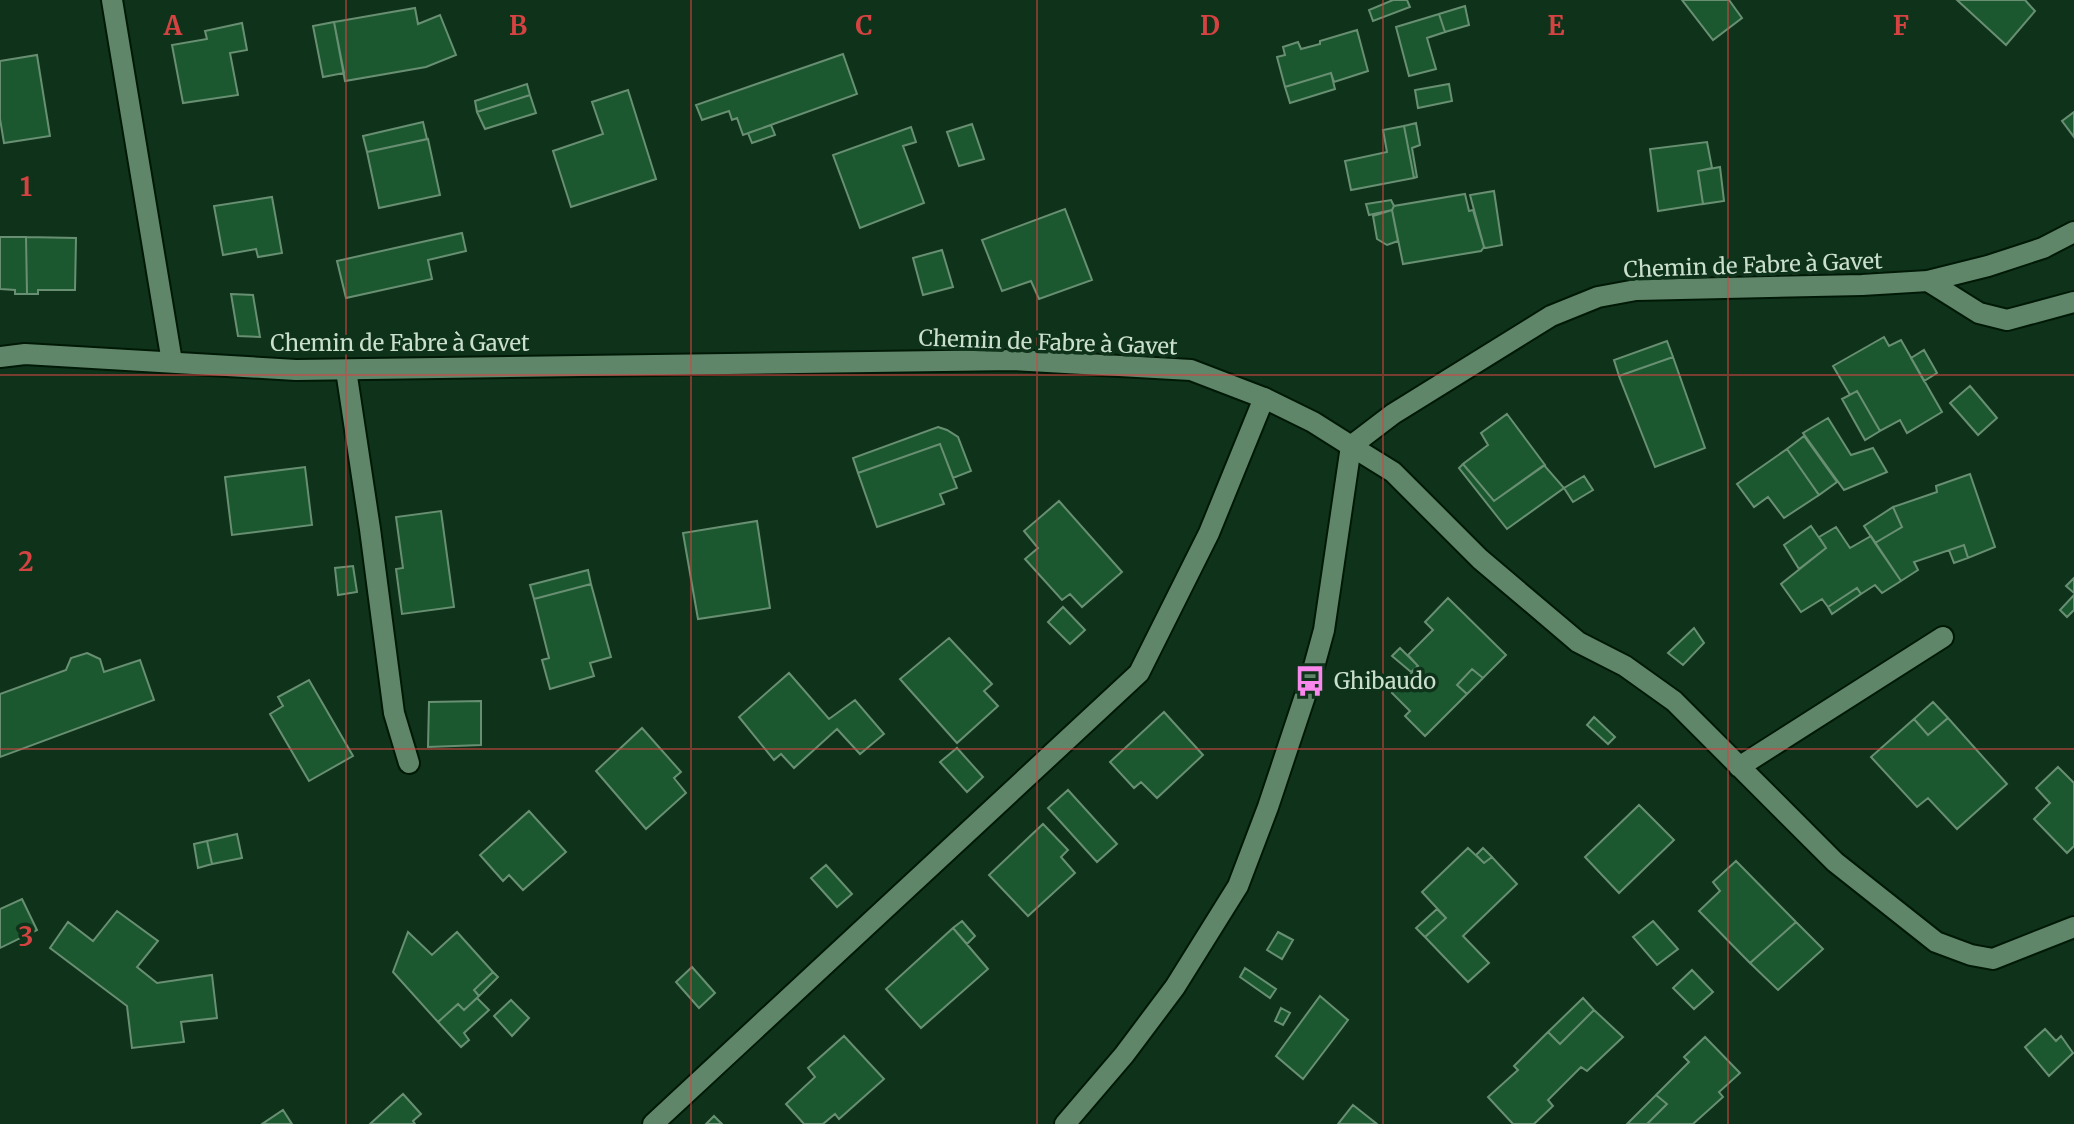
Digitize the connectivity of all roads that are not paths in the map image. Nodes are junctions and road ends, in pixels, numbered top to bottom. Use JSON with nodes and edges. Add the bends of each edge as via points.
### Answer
{"nodes":[{"id":1,"x":112,"y":0,"type":"edge"},
{"id":2,"x":2074,"y":232,"type":"edge"},
{"id":3,"x":1928,"y":281,"type":"junction"},
{"id":4,"x":2074,"y":302,"type":"edge"},
{"id":5,"x":0,"y":357,"type":"edge"},
{"id":6,"x":172,"y":362,"type":"junction"},
{"id":7,"x":346,"y":370,"type":"junction"},
{"id":8,"x":1264,"y":398,"type":"junction"},
{"id":9,"x":1351,"y":446,"type":"junction"},
{"id":10,"x":1943,"y":637,"type":"dead end"},
{"id":11,"x":409,"y":763,"type":"dead end"},
{"id":12,"x":1739,"y":767,"type":"junction"},
{"id":13,"x":2074,"y":927,"type":"edge"},
{"id":14,"x":653,"y":1124,"type":"edge"},
{"id":15,"x":1065,"y":1124,"type":"edge"}],
"edges":[{"from":1,"to":6,"type":"street"},
{"from":2,"to":3,"type":"street","name":"Chemin de Fabre à Gavet","via":[[2043,248]]},
{"from":3,"to":4,"type":"street","via":[[1979,313],[2007,320]]},
{"from":3,"to":9,"type":"street","name":"Chemin de Fabre à Gavet","via":[[1636,290],[1598,297],[1551,316]]},
{"from":5,"to":6,"type":"street","name":"Chemin de Fabre à Gavet"},
{"from":6,"to":7,"type":"street","name":"Chemin de Fabre à Gavet"},
{"from":7,"to":8,"type":"street","name":"Chemin de Fabre à Gavet","via":[[1014,360],[1191,370]]},
{"from":7,"to":11,"type":"street","via":[[394,713]]},
{"from":8,"to":9,"type":"street","name":"Chemin de Fabre à Gavet"},
{"from":8,"to":14,"type":"street","via":[[1209,533],[1139,673]]},
{"from":9,"to":12,"type":"street","via":[[1393,472],[1480,559],[1578,642],[1625,666],[1674,701]]},
{"from":9,"to":15,"type":"street","via":[[1324,630],[1238,886],[1175,987]]},
{"from":10,"to":12,"type":"street"},
{"from":12,"to":13,"type":"street","via":[[1835,862],[1936,942],[1993,959]]}]}
